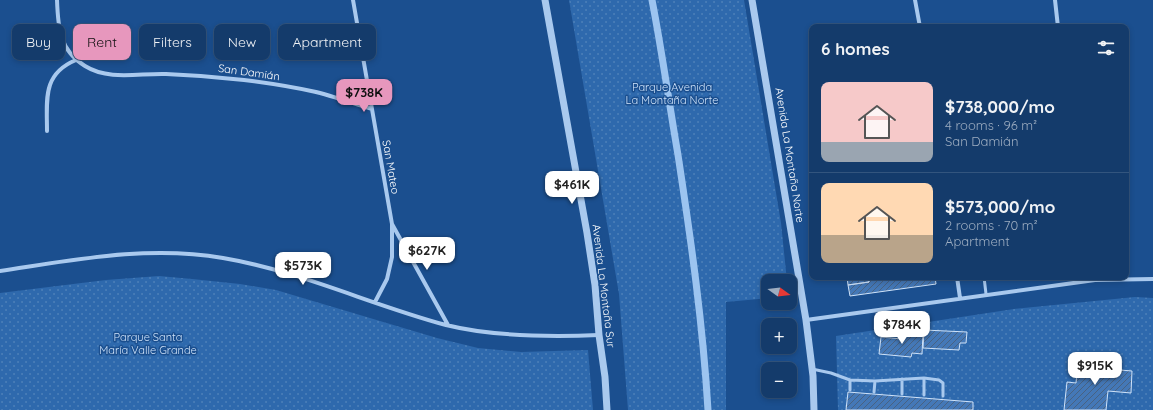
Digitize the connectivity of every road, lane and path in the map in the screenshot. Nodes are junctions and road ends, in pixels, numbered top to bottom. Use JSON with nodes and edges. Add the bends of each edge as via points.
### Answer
{"nodes":[{"id":1,"x":57,"y":0,"type":"edge"},
{"id":2,"x":353,"y":0,"type":"edge"},
{"id":3,"x":545,"y":0,"type":"edge"},
{"id":4,"x":752,"y":0,"type":"edge"},
{"id":5,"x":915,"y":0,"type":"edge"},
{"id":6,"x":1055,"y":0,"type":"edge"},
{"id":7,"x":919,"y":24,"type":"edge"},
{"id":8,"x":1058,"y":24,"type":"edge"},
{"id":9,"x":73,"y":56,"type":"edge"},
{"id":10,"x":76,"y":60,"type":"joint"},
{"id":11,"x":372,"y":109,"type":"junction"},
{"id":12,"x":48,"y":131,"type":"dead end"},
{"id":13,"x":392,"y":224,"type":"junction"},
{"id":14,"x":0,"y":271,"type":"edge"},
{"id":15,"x":1129,"y":279,"type":"edge"},
{"id":16,"x":1153,"y":279,"type":"edge"},
{"id":17,"x":957,"y":280,"type":"edge"},
{"id":18,"x":984,"y":280,"type":"edge"},
{"id":19,"x":1088,"y":280,"type":"edge"},
{"id":20,"x":986,"y":294,"type":"junction"},
{"id":21,"x":960,"y":298,"type":"junction"},
{"id":22,"x":375,"y":302,"type":"junction"},
{"id":23,"x":806,"y":320,"type":"junction"},
{"id":24,"x":448,"y":325,"type":"junction"},
{"id":25,"x":599,"y":335,"type":"junction"},
{"id":26,"x":812,"y":369,"type":"junction"},
{"id":27,"x":924,"y":378,"type":"junction"},
{"id":28,"x":850,"y":380,"type":"junction"},
{"id":29,"x":902,"y":380,"type":"junction"},
{"id":30,"x":875,"y":381,"type":"junction"},
{"id":31,"x":850,"y":390,"type":"dead end"},
{"id":32,"x":874,"y":392,"type":"dead end"},
{"id":33,"x":902,"y":394,"type":"dead end"},
{"id":34,"x":924,"y":395,"type":"dead end"},
{"id":35,"x":943,"y":396,"type":"dead end"},
{"id":36,"x":607,"y":410,"type":"edge"},
{"id":37,"x":814,"y":410,"type":"edge"}],
"edges":[{"from":1,"to":9,"type":"street","name":"San Damián","via":[[59,30]]},
{"from":2,"to":11,"type":"street","name":"San Mateo"},
{"from":3,"to":25,"type":"street","name":"Avenida La Montaña Sur","via":[[587,233]]},
{"from":4,"to":23,"type":"street","name":"Avenida La Montaña Norte"},
{"from":5,"to":7,"type":"street"},
{"from":6,"to":8,"type":"street"},
{"from":10,"to":11,"type":"street","name":"San Damián","via":[[85,67],[106,74],[164,74],[246,80],[316,92]]},
{"from":10,"to":12,"type":"street","via":[[62,67],[51,81],[47,98]]},
{"from":11,"to":13,"type":"street","name":"San Mateo"},
{"from":13,"to":22,"type":"street","via":[[392,257],[387,279]]},
{"from":13,"to":24,"type":"street","name":"San Mateo"},
{"from":14,"to":22,"type":"street","via":[[106,256],[191,254],[287,272]]},
{"from":15,"to":16,"type":"street"},
{"from":17,"to":21,"type":"street"},
{"from":18,"to":20,"type":"lane"},
{"from":19,"to":20,"type":"street"},
{"from":20,"to":21,"type":"street"},
{"from":21,"to":23,"type":"street"},
{"from":22,"to":24,"type":"street"},
{"from":23,"to":26,"type":"street","name":"Avenida La Montaña Norte"},
{"from":24,"to":25,"type":"street","via":[[508,334]]},
{"from":25,"to":36,"type":"street","name":"Avenida La Montaña Sur"},
{"from":26,"to":28,"type":"lane"},
{"from":26,"to":37,"type":"street","name":"Avenida La Montaña Norte"},
{"from":27,"to":29,"type":"lane"},
{"from":27,"to":34,"type":"lane"},
{"from":27,"to":35,"type":"lane","via":[[943,383]]},
{"from":28,"to":30,"type":"lane"},
{"from":28,"to":31,"type":"lane"},
{"from":29,"to":30,"type":"lane"},
{"from":29,"to":33,"type":"lane"},
{"from":30,"to":32,"type":"lane"}]}
